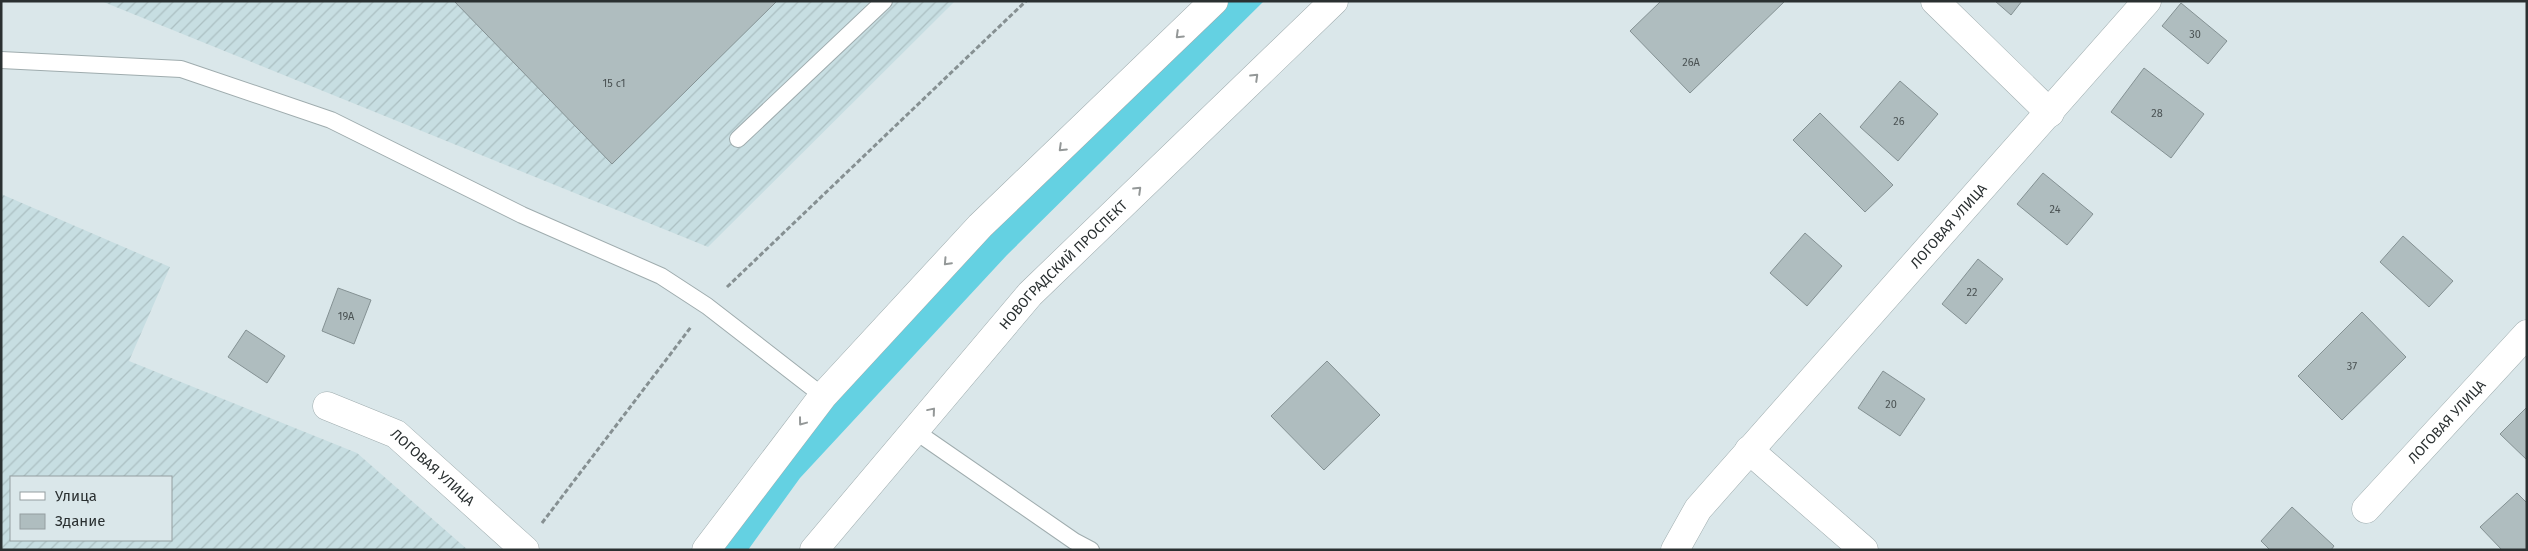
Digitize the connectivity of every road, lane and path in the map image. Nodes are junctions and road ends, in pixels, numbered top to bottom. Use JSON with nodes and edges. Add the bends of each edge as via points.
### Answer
{"nodes":[{"id":1,"x":884,"y":1,"type":"edge"},
{"id":2,"x":1026,"y":1,"type":"edge"},
{"id":3,"x":1214,"y":1,"type":"edge"},
{"id":4,"x":1334,"y":1,"type":"edge"},
{"id":5,"x":1935,"y":1,"type":"edge"},
{"id":6,"x":2147,"y":1,"type":"edge"},
{"id":7,"x":1,"y":60,"type":"edge"},
{"id":8,"x":2050,"y":113,"type":"junction"},
{"id":9,"x":738,"y":139,"type":"dead end"},
{"id":10,"x":707,"y":306,"type":"junction"},
{"id":11,"x":2527,"y":334,"type":"edge"},
{"id":12,"x":823,"y":396,"type":"junction"},
{"id":13,"x":327,"y":406,"type":"dead end"},
{"id":14,"x":915,"y":431,"type":"junction"},
{"id":15,"x":1749,"y":450,"type":"junction"},
{"id":16,"x":2366,"y":509,"type":"dead end"},
{"id":17,"x":524,"y":549,"type":"edge"},
{"id":18,"x":817,"y":549,"type":"edge"},
{"id":19,"x":706,"y":550,"type":"edge"},
{"id":20,"x":1091,"y":550,"type":"edge"},
{"id":21,"x":1674,"y":550,"type":"edge"},
{"id":22,"x":1864,"y":550,"type":"edge"}],
"edges":[{"from":1,"to":9,"type":"lane"},
{"from":2,"to":10,"type":"path"},
{"from":3,"to":12,"type":"street","one_way":true,"via":[[980,226]]},
{"from":14,"to":4,"type":"street","name":"НОВОГРАДСКИЙ ПРОСПЕКТ","one_way":true,"via":[[1030,294]]},
{"from":5,"to":8,"type":"street"},
{"from":6,"to":8,"type":"street","name":"ЛОГОВАЯ УЛИЦА"},
{"from":7,"to":10,"type":"lane","via":[[181,69],[331,120],[522,215],[661,276]]},
{"from":8,"to":15,"type":"street","name":"ЛОГОВАЯ УЛИЦА"},
{"from":10,"to":12,"type":"lane"},
{"from":10,"to":17,"type":"path"},
{"from":11,"to":16,"type":"street","name":"ЛОГОВАЯ УЛИЦА"},
{"from":12,"to":19,"type":"street","one_way":true},
{"from":13,"to":17,"type":"street","name":"ЛОГОВАЯ УЛИЦА","via":[[396,434]]},
{"from":14,"to":18,"type":"street","name":"НОВОГРАДСКИЙ ПРОСПЕКТ"},
{"from":14,"to":20,"type":"lane"},
{"from":15,"to":21,"type":"street","name":"ЛОГОВАЯ УЛИЦА","via":[[1698,509]]},
{"from":15,"to":22,"type":"street"}]}
